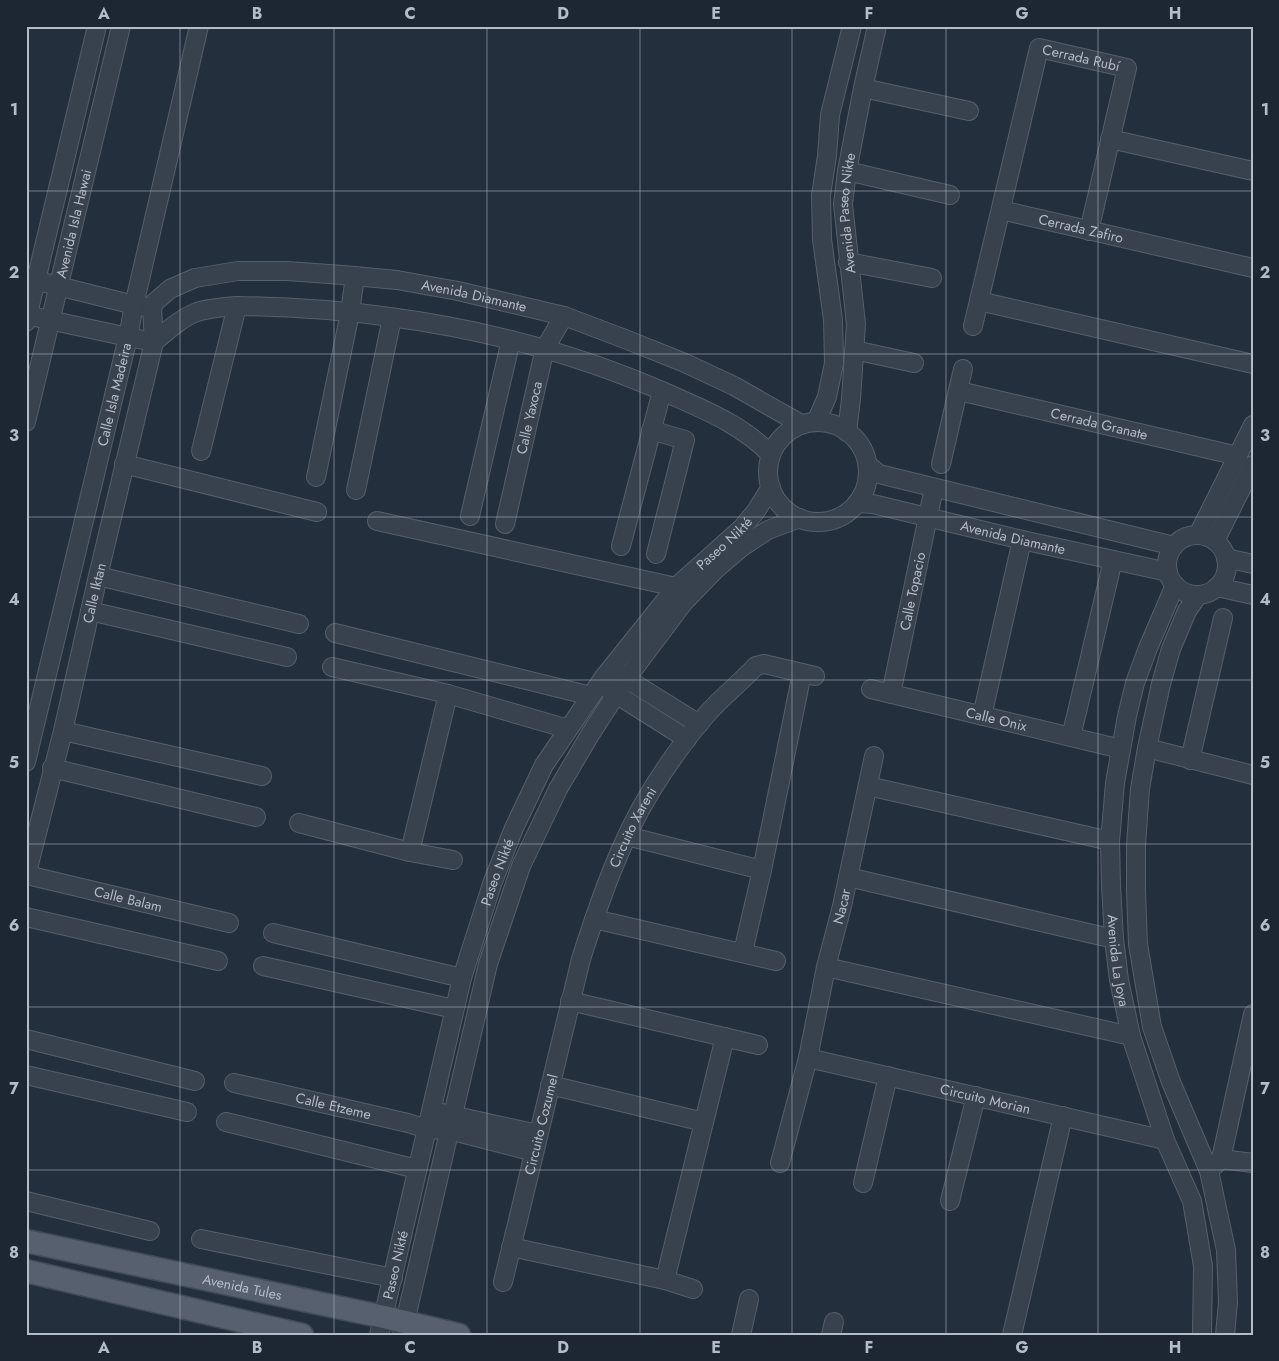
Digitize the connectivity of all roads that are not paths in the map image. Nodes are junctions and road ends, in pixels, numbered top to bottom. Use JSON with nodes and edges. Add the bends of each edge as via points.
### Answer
{"nodes":[{"id":1,"x":97,"y":26,"type":"edge"},
{"id":2,"x":121,"y":26,"type":"edge"},
{"id":3,"x":199,"y":26,"type":"edge"},
{"id":4,"x":852,"y":26,"type":"edge"},
{"id":5,"x":877,"y":26,"type":"edge"},
{"id":6,"x":862,"y":88,"type":"junction"},
{"id":7,"x":969,"y":111,"type":"dead end"},
{"id":8,"x":1110,"y":139,"type":"junction"},
{"id":9,"x":847,"y":171,"type":"junction"},
{"id":10,"x":1253,"y":171,"type":"edge"},
{"id":11,"x":950,"y":195,"type":"dead end"},
{"id":12,"x":1001,"y":210,"type":"junction"},
{"id":13,"x":1089,"y":230,"type":"junction"},
{"id":14,"x":848,"y":262,"type":"junction"},
{"id":15,"x":1253,"y":268,"type":"edge"},
{"id":16,"x":355,"y":276,"type":"junction"},
{"id":17,"x":932,"y":278,"type":"dead end"},
{"id":18,"x":31,"y":279,"type":"edge"},
{"id":19,"x":59,"y":286,"type":"junction"},
{"id":20,"x":979,"y":301,"type":"junction"},
{"id":21,"x":134,"y":304,"type":"junction"},
{"id":22,"x":237,"y":306,"type":"junction"},
{"id":23,"x":152,"y":308,"type":"junction"},
{"id":24,"x":350,"y":312,"type":"junction"},
{"id":25,"x":564,"y":316,"type":"junction"},
{"id":26,"x":27,"y":318,"type":"edge"},
{"id":27,"x":392,"y":318,"type":"junction"},
{"id":28,"x":51,"y":320,"type":"junction"},
{"id":29,"x":973,"y":326,"type":"dead end"},
{"id":30,"x":128,"y":337,"type":"junction"},
{"id":31,"x":511,"y":340,"type":"junction"},
{"id":32,"x":154,"y":342,"type":"junction"},
{"id":33,"x":545,"y":348,"type":"junction"},
{"id":34,"x":854,"y":350,"type":"junction"},
{"id":35,"x":914,"y":363,"type":"dead end"},
{"id":36,"x":1253,"y":364,"type":"edge"},
{"id":37,"x":963,"y":369,"type":"dead end"},
{"id":38,"x":662,"y":391,"type":"junction"},
{"id":39,"x":959,"y":391,"type":"junction"},
{"id":40,"x":26,"y":422,"type":"edge"},
{"id":41,"x":809,"y":423,"type":"junction"},
{"id":42,"x":1253,"y":425,"type":"edge"},
{"id":43,"x":651,"y":430,"type":"junction"},
{"id":44,"x":847,"y":432,"type":"junction"},
{"id":45,"x":202,"y":451,"type":"dead end"},
{"id":46,"x":771,"y":455,"type":"junction"},
{"id":47,"x":1238,"y":456,"type":"junction"},
{"id":48,"x":124,"y":464,"type":"junction"},
{"id":49,"x":941,"y":464,"type":"dead end"},
{"id":50,"x":868,"y":466,"type":"junction"},
{"id":51,"x":1253,"y":466,"type":"edge"},
{"id":52,"x":316,"y":477,"type":"dead end"},
{"id":53,"x":770,"y":487,"type":"junction"},
{"id":54,"x":934,"y":488,"type":"junction"},
{"id":55,"x":356,"y":490,"type":"dead end"},
{"id":56,"x":857,"y":503,"type":"junction"},
{"id":57,"x":317,"y":512,"type":"dead end"},
{"id":58,"x":470,"y":516,"type":"dead end"},
{"id":59,"x":800,"y":518,"type":"junction"},
{"id":60,"x":928,"y":518,"type":"junction"},
{"id":61,"x":377,"y":521,"type":"dead end"},
{"id":62,"x":505,"y":524,"type":"dead end"},
{"id":63,"x":1198,"y":535,"type":"junction"},
{"id":64,"x":1022,"y":540,"type":"junction"},
{"id":65,"x":1216,"y":541,"type":"junction"},
{"id":66,"x":621,"y":546,"type":"dead end"},
{"id":67,"x":1174,"y":546,"type":"junction"},
{"id":68,"x":656,"y":554,"type":"dead end"},
{"id":69,"x":1226,"y":558,"type":"junction"},
{"id":70,"x":1113,"y":560,"type":"junction"},
{"id":71,"x":1253,"y":564,"type":"edge"},
{"id":72,"x":98,"y":576,"type":"junction"},
{"id":73,"x":1172,"y":579,"type":"junction"},
{"id":74,"x":676,"y":587,"type":"junction"},
{"id":75,"x":1217,"y":587,"type":"junction"},
{"id":76,"x":1198,"y":595,"type":"junction"},
{"id":77,"x":1253,"y":595,"type":"edge"},
{"id":78,"x":90,"y":611,"type":"junction"},
{"id":79,"x":1223,"y":618,"type":"dead end"},
{"id":80,"x":299,"y":624,"type":"dead end"},
{"id":81,"x":336,"y":633,"type":"dead end"},
{"id":82,"x":287,"y":657,"type":"dead end"},
{"id":83,"x":332,"y":667,"type":"dead end"},
{"id":84,"x":610,"y":669,"type":"junction"},
{"id":85,"x":626,"y":679,"type":"junction"},
{"id":86,"x":871,"y":689,"type":"dead end"},
{"id":87,"x":595,"y":690,"type":"junction"},
{"id":88,"x":448,"y":694,"type":"junction"},
{"id":89,"x":891,"y":694,"type":"junction"},
{"id":90,"x":617,"y":695,"type":"junction"},
{"id":91,"x":34,"y":697,"type":"edge"},
{"id":92,"x":982,"y":716,"type":"junction"},
{"id":93,"x":699,"y":724,"type":"junction"},
{"id":94,"x":568,"y":729,"type":"junction"},
{"id":95,"x":63,"y":731,"type":"junction"},
{"id":96,"x":1070,"y":737,"type":"junction"},
{"id":97,"x":687,"y":739,"type":"junction"},
{"id":98,"x":1147,"y":748,"type":"junction"},
{"id":99,"x":1121,"y":749,"type":"junction"},
{"id":100,"x":874,"y":756,"type":"dead end"},
{"id":101,"x":1190,"y":760,"type":"junction"},
{"id":102,"x":26,"y":762,"type":"edge"},
{"id":103,"x":52,"y":768,"type":"junction"},
{"id":104,"x":1253,"y":775,"type":"edge"},
{"id":105,"x":262,"y":776,"type":"dead end"},
{"id":106,"x":868,"y":786,"type":"junction"},
{"id":107,"x":256,"y":817,"type":"dead end"},
{"id":108,"x":299,"y":823,"type":"dead end"},
{"id":109,"x":627,"y":836,"type":"junction"},
{"id":110,"x":1110,"y":841,"type":"junction"},
{"id":111,"x":410,"y":852,"type":"junction"},
{"id":112,"x":453,"y":860,"type":"dead end"},
{"id":113,"x":762,"y":870,"type":"junction"},
{"id":114,"x":26,"y":876,"type":"edge"},
{"id":115,"x":848,"y":877,"type":"junction"},
{"id":116,"x":26,"y":917,"type":"edge"},
{"id":117,"x":594,"y":918,"type":"junction"},
{"id":118,"x":229,"y":924,"type":"dead end"},
{"id":119,"x":272,"y":933,"type":"dead end"},
{"id":120,"x":1114,"y":939,"type":"junction"},
{"id":121,"x":743,"y":952,"type":"junction"},
{"id":122,"x":218,"y":960,"type":"dead end"},
{"id":123,"x":776,"y":961,"type":"dead end"},
{"id":124,"x":263,"y":966,"type":"dead end"},
{"id":125,"x":826,"y":967,"type":"junction"},
{"id":126,"x":462,"y":978,"type":"junction"},
{"id":127,"x":570,"y":1001,"type":"junction"},
{"id":128,"x":454,"y":1009,"type":"junction"},
{"id":129,"x":1253,"y":1014,"type":"edge"},
{"id":130,"x":1131,"y":1036,"type":"junction"},
{"id":131,"x":725,"y":1037,"type":"junction"},
{"id":132,"x":26,"y":1039,"type":"edge"},
{"id":133,"x":758,"y":1045,"type":"dead end"},
{"id":134,"x":808,"y":1058,"type":"junction"},
{"id":135,"x":1248,"y":1059,"type":"edge"},
{"id":136,"x":26,"y":1075,"type":"edge"},
{"id":137,"x":1169,"y":1075,"type":"junction"},
{"id":138,"x":888,"y":1076,"type":"junction"},
{"id":139,"x":1145,"y":1077,"type":"junction"},
{"id":140,"x":195,"y":1081,"type":"dead end"},
{"id":141,"x":234,"y":1083,"type":"dead end"},
{"id":142,"x":550,"y":1085,"type":"junction"},
{"id":143,"x":976,"y":1096,"type":"junction"},
{"id":144,"x":431,"y":1111,"type":"junction"},
{"id":145,"x":187,"y":1112,"type":"dead end"},
{"id":146,"x":1063,"y":1116,"type":"junction"},
{"id":147,"x":226,"y":1122,"type":"dead end"},
{"id":148,"x":450,"y":1122,"type":"junction"},
{"id":149,"x":704,"y":1122,"type":"junction"},
{"id":150,"x":408,"y":1123,"type":"junction"},
{"id":151,"x":427,"y":1129,"type":"junction"},
{"id":152,"x":538,"y":1134,"type":"junction"},
{"id":153,"x":1165,"y":1140,"type":"junction"},
{"id":154,"x":534,"y":1152,"type":"junction"},
{"id":155,"x":780,"y":1163,"type":"dead end"},
{"id":156,"x":1253,"y":1163,"type":"edge"},
{"id":157,"x":1215,"y":1165,"type":"junction"},
{"id":158,"x":417,"y":1169,"type":"junction"},
{"id":159,"x":863,"y":1184,"type":"dead end"},
{"id":160,"x":950,"y":1201,"type":"dead end"},
{"id":161,"x":26,"y":1202,"type":"edge"},
{"id":162,"x":150,"y":1231,"type":"dead end"},
{"id":163,"x":201,"y":1239,"type":"dead end"},
{"id":164,"x":26,"y":1241,"type":"edge"},
{"id":165,"x":511,"y":1247,"type":"junction"},
{"id":166,"x":26,"y":1271,"type":"edge"},
{"id":167,"x":393,"y":1278,"type":"junction"},
{"id":168,"x":665,"y":1280,"type":"junction"},
{"id":169,"x":503,"y":1282,"type":"dead end"},
{"id":170,"x":693,"y":1289,"type":"dead end"},
{"id":171,"x":749,"y":1300,"type":"dead end"},
{"id":172,"x":392,"y":1327,"type":"edge"},
{"id":173,"x":302,"y":1335,"type":"edge"},
{"id":174,"x":459,"y":1335,"type":"edge"},
{"id":175,"x":741,"y":1335,"type":"edge"},
{"id":176,"x":1012,"y":1335,"type":"edge"},
{"id":177,"x":1202,"y":1335,"type":"edge"},
{"id":178,"x":1226,"y":1335,"type":"edge"}],
"edges":[{"from":1,"to":18,"type":"street","name":"Avenida Isla Hawai"},
{"from":2,"to":19,"type":"street","name":"Avenida Isla Hawai"},
{"from":3,"to":21,"type":"street","name":"Calle Isla Madeira"},
{"from":4,"to":41,"type":"street","name":"Avenida Paseo Nikte","via":[[830,115],[821,195],[834,363],[828,397]]},
{"from":5,"to":6,"type":"street","name":"Avenida Paseo Nikte"},
{"from":6,"to":7,"type":"street"},
{"from":6,"to":9,"type":"street","name":"Avenida Paseo Nikte"},
{"from":8,"to":10,"type":"street"},
{"from":8,"to":12,"type":"street","name":"Cerrada Rubí","via":[[1127,68],[1039,48]]},
{"from":8,"to":13,"type":"street","name":"Cerrada Rubí"},
{"from":9,"to":11,"type":"street"},
{"from":9,"to":14,"type":"street","name":"Avenida Paseo Nikte","via":[[843,204]]},
{"from":12,"to":13,"type":"street","name":"Cerrada Zafiro"},
{"from":12,"to":20,"type":"street"},
{"from":13,"to":15,"type":"street","name":"Cerrada Zafiro"},
{"from":14,"to":17,"type":"street"},
{"from":14,"to":34,"type":"street","name":"Avenida Paseo Nikte","via":[[856,324]]},
{"from":16,"to":23,"type":"street","name":"Avenida Diamante","via":[[238,271],[195,278],[170,289]]},
{"from":16,"to":24,"type":"street"},
{"from":16,"to":25,"type":"street","name":"Avenida Diamante","via":[[458,291]]},
{"from":18,"to":19,"type":"street"},
{"from":18,"to":26,"type":"street","name":"Avenida Isla Hawai"},
{"from":19,"to":21,"type":"street"},
{"from":19,"to":28,"type":"street","name":"Avenida Isla Hawai"},
{"from":20,"to":29,"type":"street"},
{"from":20,"to":36,"type":"street"},
{"from":21,"to":23,"type":"street"},
{"from":21,"to":30,"type":"street","name":"Calle Isla Madeira"},
{"from":22,"to":24,"type":"street"},
{"from":22,"to":32,"type":"street","via":[[197,312]]},
{"from":22,"to":45,"type":"street"},
{"from":23,"to":32,"type":"street","name":"Calle Iktan"},
{"from":24,"to":27,"type":"street"},
{"from":24,"to":52,"type":"street"},
{"from":25,"to":33,"type":"street","name":"Calle Yaxoca"},
{"from":25,"to":41,"type":"street","name":"Avenida Diamante","via":[[685,363]]},
{"from":26,"to":28,"type":"street"},
{"from":27,"to":31,"type":"street"},
{"from":27,"to":55,"type":"street"},
{"from":28,"to":30,"type":"street"},
{"from":28,"to":40,"type":"street","name":"Avenida Isla Hawai"},
{"from":30,"to":32,"type":"street"},
{"from":30,"to":91,"type":"street","name":"Calle Isla Madeira"},
{"from":31,"to":33,"type":"street"},
{"from":31,"to":58,"type":"street"},
{"from":32,"to":48,"type":"street","name":"Calle Iktan"},
{"from":33,"to":38,"type":"street"},
{"from":33,"to":62,"type":"street","name":"Calle Yaxoca"},
{"from":34,"to":35,"type":"street"},
{"from":34,"to":44,"type":"street","name":"Avenida Paseo Nikte"},
{"from":37,"to":39,"type":"street"},
{"from":38,"to":43,"type":"street"},
{"from":38,"to":46,"type":"street","via":[[736,426]]},
{"from":39,"to":47,"type":"street","name":"Cerrada Granate"},
{"from":39,"to":49,"type":"street"},
{"from":41,"to":44,"type":"street","via":[[833,424]]},
{"from":41,"to":46,"type":"street","via":[[788,431]]},
{"from":42,"to":47,"type":"street"},
{"from":43,"to":66,"type":"street"},
{"from":43,"to":68,"type":"street","via":[[685,440]]},
{"from":44,"to":50,"type":"street","via":[[861,447]]},
{"from":46,"to":53,"type":"street"},
{"from":47,"to":63,"type":"street"},
{"from":48,"to":57,"type":"street"},
{"from":48,"to":72,"type":"street","name":"Calle Iktan"},
{"from":50,"to":54,"type":"street","name":"Avenida Diamante","via":[[879,474]]},
{"from":50,"to":56,"type":"street","via":[[868,479]]},
{"from":51,"to":65,"type":"street"},
{"from":53,"to":59,"type":"street","via":[[787,511]]},
{"from":53,"to":74,"type":"street","name":"Paseo Nikté","via":[[742,528]]},
{"from":54,"to":60,"type":"street","name":"Calle Topacio"},
{"from":54,"to":67,"type":"street","name":"Avenida Diamante"},
{"from":56,"to":59,"type":"street","via":[[846,514],[831,520],[815,522]]},
{"from":56,"to":60,"type":"street","name":"Avenida Diamante"},
{"from":59,"to":85,"type":"street","name":"Paseo Nikté","via":[[768,530],[714,570],[684,602]]},
{"from":60,"to":64,"type":"street","name":"Avenida Diamante"},
{"from":60,"to":89,"type":"street","name":"Calle Topacio"},
{"from":61,"to":74,"type":"street"},
{"from":63,"to":65,"type":"street"},
{"from":63,"to":67,"type":"street","via":[[1180,540]]},
{"from":64,"to":70,"type":"street","name":"Avenida Diamante"},
{"from":64,"to":92,"type":"street"},
{"from":65,"to":69,"type":"street"},
{"from":67,"to":73,"type":"street","via":[[1167,563]]},
{"from":69,"to":71,"type":"street"},
{"from":69,"to":75,"type":"street","via":[[1224,579]]},
{"from":70,"to":73,"type":"street","name":"Avenida Diamante"},
{"from":70,"to":96,"type":"street"},
{"from":72,"to":78,"type":"street","name":"Calle Iktan"},
{"from":72,"to":80,"type":"street"},
{"from":73,"to":76,"type":"street","via":[[1182,591]]},
{"from":73,"to":99,"type":"street","name":"Avenida La Joya","via":[[1135,683]]},
{"from":74,"to":84,"type":"street","name":"Paseo Nikté"},
{"from":75,"to":76,"type":"street"},
{"from":75,"to":77,"type":"street"},
{"from":76,"to":98,"type":"street","name":"Avenida La Joya","via":[[1171,649]]},
{"from":78,"to":82,"type":"street"},
{"from":78,"to":95,"type":"street","name":"Calle Iktan"},
{"from":79,"to":101,"type":"street"},
{"from":81,"to":87,"type":"street"},
{"from":83,"to":88,"type":"street"},
{"from":84,"to":85,"type":"street"},
{"from":84,"to":87,"type":"street","name":"Paseo Nikté"},
{"from":85,"to":90,"type":"street","name":"Paseo Nikté"},
{"from":85,"to":93,"type":"street"},
{"from":86,"to":89,"type":"street","name":"Calle Onix"},
{"from":87,"to":90,"type":"street"},
{"from":87,"to":94,"type":"street","name":"Paseo Nikté"},
{"from":88,"to":94,"type":"street"},
{"from":88,"to":111,"type":"street"},
{"from":89,"to":92,"type":"street","name":"Calle Onix"},
{"from":90,"to":97,"type":"street"},
{"from":90,"to":148,"type":"street","name":"Paseo Nikté","via":[[558,789],[521,866],[488,964]]},
{"from":91,"to":102,"type":"street","name":"Calle Isla Madeira"},
{"from":92,"to":96,"type":"street","name":"Calle Onix"},
{"from":93,"to":97,"type":"street","name":"Circuito Xareni"},
{"from":93,"to":113,"type":"street","name":"Circuito Xareni","via":[[756,666],[764,664],[809,675]]},
{"from":94,"to":126,"type":"street","name":"Paseo Nikté","via":[[544,765],[514,828]]},
{"from":95,"to":103,"type":"street","name":"Calle Iktan"},
{"from":95,"to":105,"type":"street"},
{"from":96,"to":99,"type":"street","name":"Calle Onix"},
{"from":97,"to":109,"type":"street","name":"Circuito Xareni","via":[[651,791]]},
{"from":98,"to":101,"type":"street"},
{"from":98,"to":137,"type":"street","name":"Avenida La Joya","via":[[1136,845],[1138,944],[1152,1027]]},
{"from":99,"to":110,"type":"street","name":"Avenida La Joya"},
{"from":100,"to":106,"type":"street","name":"Nacar"},
{"from":101,"to":104,"type":"street"},
{"from":103,"to":107,"type":"street"},
{"from":103,"to":114,"type":"street","name":"Calle Iktan"},
{"from":106,"to":110,"type":"street"},
{"from":106,"to":115,"type":"street","name":"Nacar"},
{"from":108,"to":111,"type":"street"},
{"from":109,"to":113,"type":"street"},
{"from":109,"to":117,"type":"street","name":"Circuito Xareni"},
{"from":110,"to":120,"type":"street","name":"Avenida La Joya"},
{"from":111,"to":112,"type":"street"},
{"from":113,"to":121,"type":"street","name":"Circuito Xareni"},
{"from":114,"to":118,"type":"street","name":"Calle Balam"},
{"from":115,"to":120,"type":"street"},
{"from":115,"to":125,"type":"street","name":"Nacar"},
{"from":116,"to":122,"type":"street"},
{"from":117,"to":121,"type":"street"},
{"from":117,"to":127,"type":"street","name":"Circuito Cozumel"},
{"from":119,"to":126,"type":"street"},
{"from":120,"to":130,"type":"street","name":"Avenida La Joya"},
{"from":121,"to":123,"type":"street"},
{"from":124,"to":128,"type":"street"},
{"from":125,"to":130,"type":"street"},
{"from":125,"to":134,"type":"street","name":"Nacar"},
{"from":126,"to":128,"type":"street","name":"Paseo Nikté"},
{"from":127,"to":131,"type":"street"},
{"from":127,"to":142,"type":"street","name":"Circuito Cozumel"},
{"from":128,"to":144,"type":"street","name":"Paseo Nikté"},
{"from":129,"to":135,"type":"street"},
{"from":130,"to":139,"type":"street","name":"Avenida La Joya"},
{"from":131,"to":133,"type":"street"},
{"from":131,"to":149,"type":"street"},
{"from":132,"to":140,"type":"street"},
{"from":134,"to":138,"type":"street","name":"Circuito Morian"},
{"from":134,"to":155,"type":"street","name":"Nacar"},
{"from":135,"to":157,"type":"street"},
{"from":136,"to":145,"type":"street"},
{"from":137,"to":139,"type":"street"},
{"from":137,"to":157,"type":"street","name":"Avenida La Joya"},
{"from":138,"to":143,"type":"street","name":"Circuito Morian"},
{"from":138,"to":159,"type":"street"},
{"from":139,"to":153,"type":"street","name":"Avenida La Joya"},
{"from":141,"to":150,"type":"street","name":"Calle Etzeme"},
{"from":142,"to":149,"type":"street"},
{"from":142,"to":152,"type":"street","name":"Circuito Cozumel"},
{"from":143,"to":146,"type":"street","name":"Circuito Morian"},
{"from":143,"to":160,"type":"street"},
{"from":144,"to":148,"type":"street"},
{"from":144,"to":150,"type":"street"},
{"from":144,"to":151,"type":"street","name":"Paseo Nikté"},
{"from":146,"to":153,"type":"street","name":"Circuito Morian"},
{"from":146,"to":176,"type":"street"},
{"from":147,"to":158,"type":"street"},
{"from":148,"to":151,"type":"street","name":"Calle Etzeme"},
{"from":148,"to":152,"type":"street"},
{"from":148,"to":154,"type":"street"},
{"from":148,"to":172,"type":"street","name":"Paseo Nikté"},
{"from":149,"to":168,"type":"street"},
{"from":150,"to":151,"type":"street","name":"Calle Etzeme"},
{"from":151,"to":158,"type":"street","name":"Paseo Nikté"},
{"from":152,"to":154,"type":"street","name":"Circuito Cozumel"},
{"from":153,"to":177,"type":"street","name":"Avenida La Joya","via":[[1192,1201],[1203,1266]]},
{"from":154,"to":165,"type":"street","name":"Circuito Cozumel"},
{"from":156,"to":157,"type":"street"},
{"from":157,"to":178,"type":"street","name":"Avenida La Joya","via":[[1226,1250]]},
{"from":158,"to":167,"type":"street","name":"Paseo Nikté"},
{"from":161,"to":162,"type":"street"},
{"from":163,"to":167,"type":"street"},
{"from":164,"to":172,"type":"main road","name":"Avenida Tules"},
{"from":165,"to":168,"type":"street"},
{"from":165,"to":169,"type":"street","name":"Circuito Cozumel"},
{"from":166,"to":173,"type":"main road"},
{"from":167,"to":172,"type":"street","name":"Paseo Nikté"},
{"from":168,"to":170,"type":"street"},
{"from":171,"to":175,"type":"street"},
{"from":172,"to":174,"type":"main road","name":"Avenida Tules"}]}
